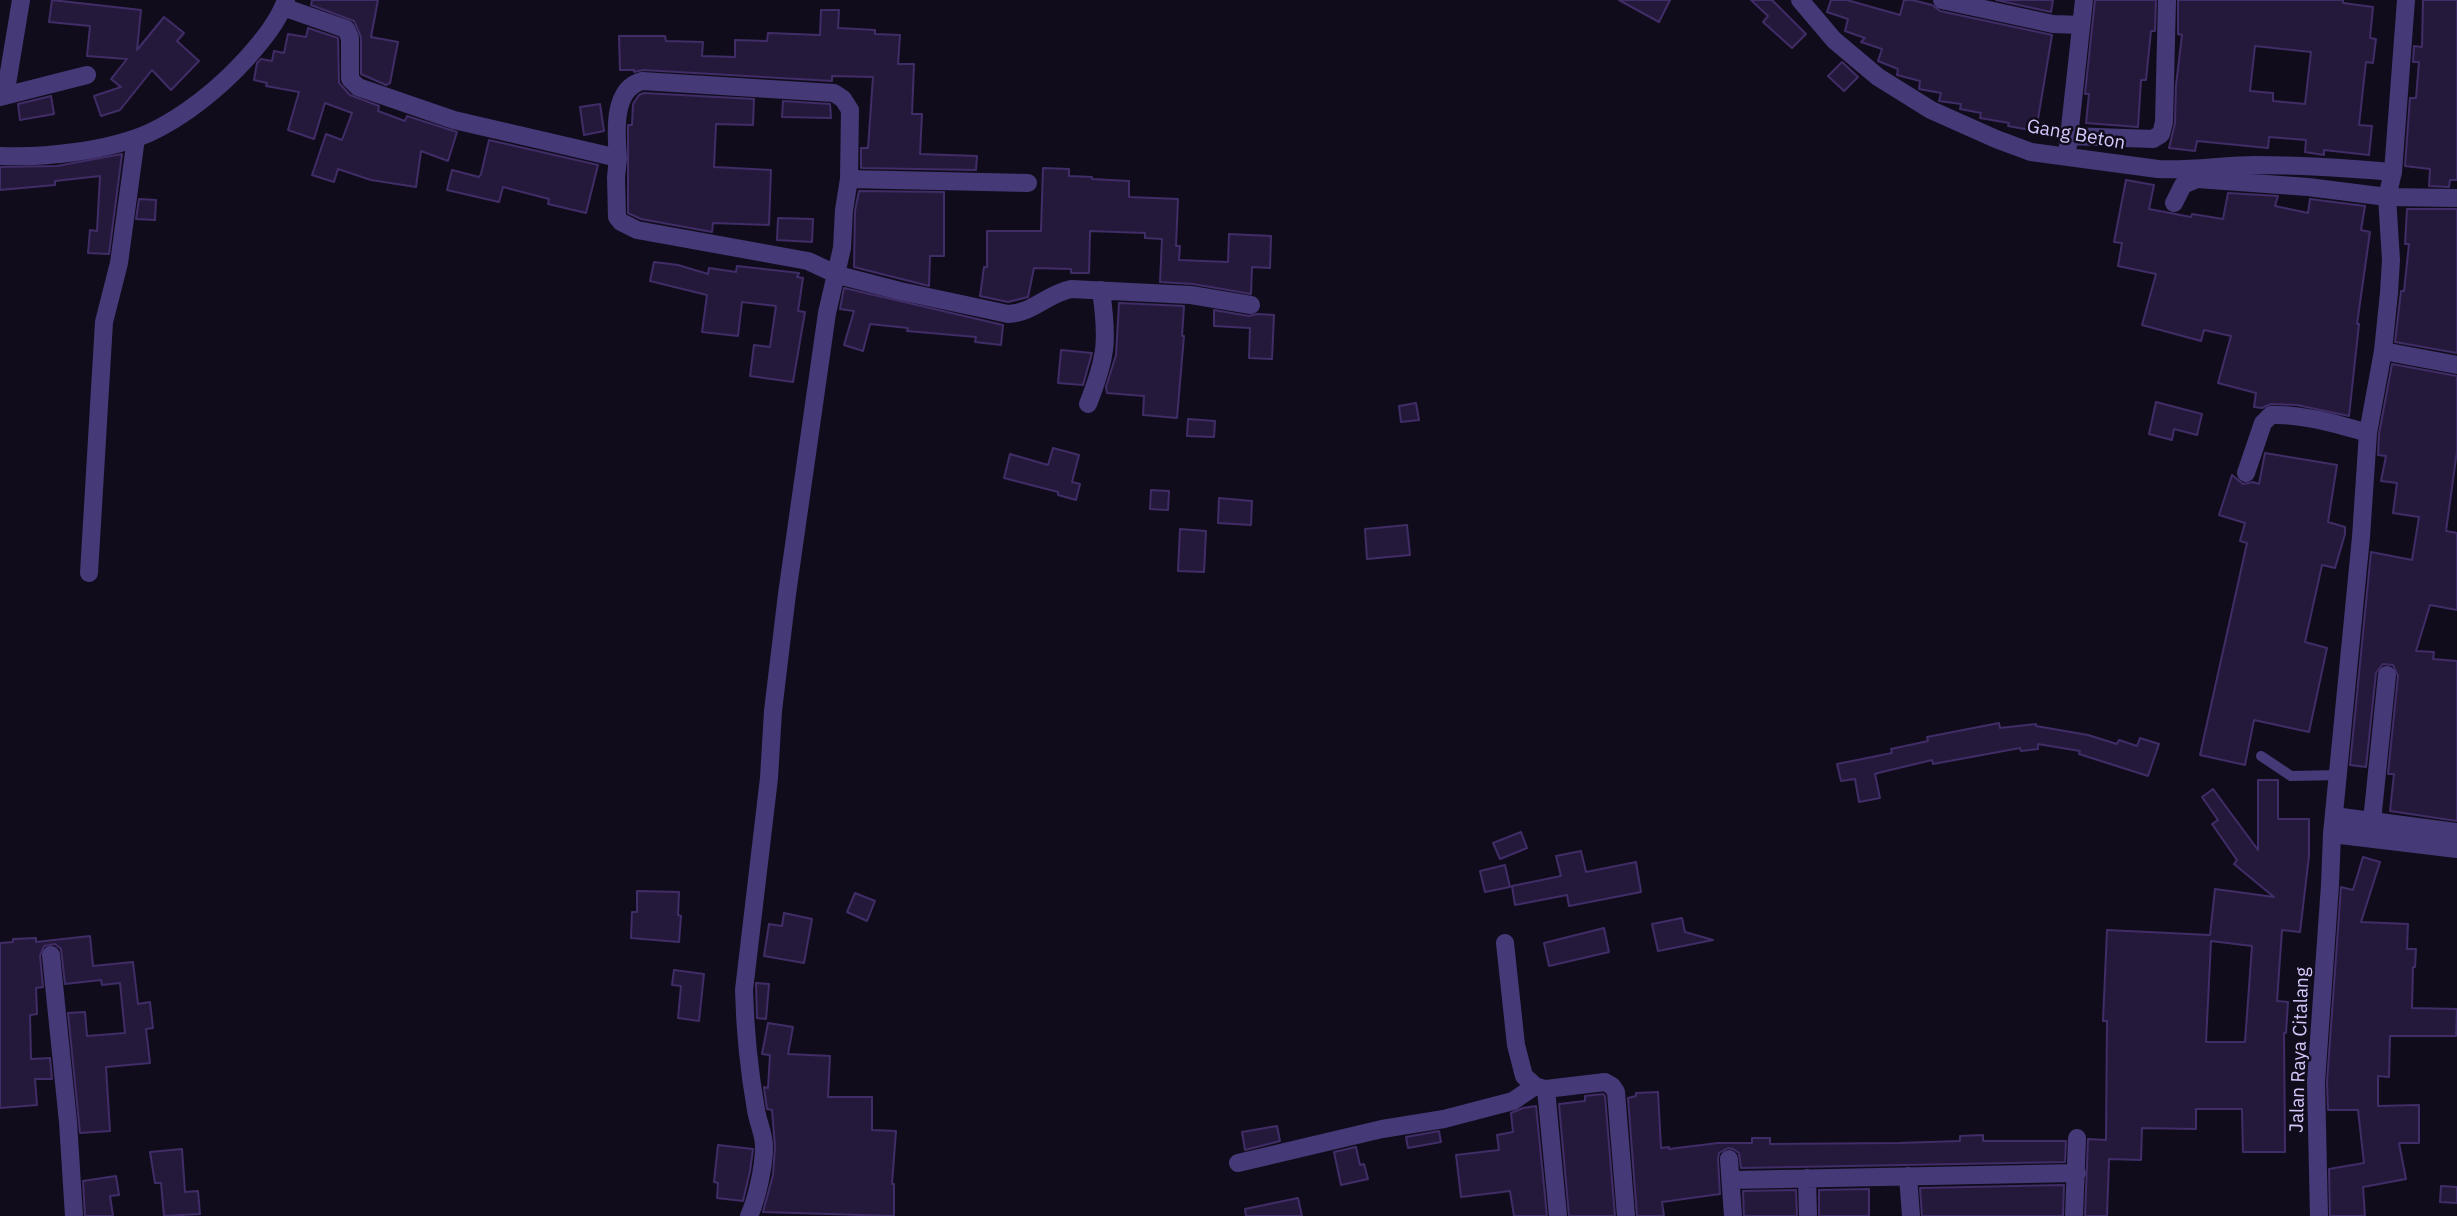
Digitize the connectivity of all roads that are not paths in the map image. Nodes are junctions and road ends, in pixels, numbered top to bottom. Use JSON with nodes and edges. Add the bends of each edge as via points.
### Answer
{"nodes":[{"id":1,"x":21,"y":0,"type":"edge"},
{"id":2,"x":1800,"y":0,"type":"edge"},
{"id":3,"x":1942,"y":0,"type":"edge"},
{"id":4,"x":2084,"y":0,"type":"edge"},
{"id":5,"x":2167,"y":0,"type":"edge"},
{"id":6,"x":2406,"y":0,"type":"edge"},
{"id":7,"x":284,"y":3,"type":"edge"},
{"id":8,"x":2081,"y":26,"type":"junction"},
{"id":9,"x":87,"y":75,"type":"dead end"},
{"id":10,"x":2,"y":97,"type":"edge"},
{"id":11,"x":2069,"y":136,"type":"junction"},
{"id":12,"x":136,"y":138,"type":"junction"},
{"id":13,"x":0,"y":156,"type":"edge"},
{"id":14,"x":2067,"y":157,"type":"junction"},
{"id":15,"x":618,"y":158,"type":"junction"},
{"id":16,"x":2393,"y":172,"type":"junction"},
{"id":17,"x":849,"y":179,"type":"junction"},
{"id":18,"x":1028,"y":183,"type":"dead end"},
{"id":19,"x":2387,"y":197,"type":"junction"},
{"id":20,"x":2457,"y":198,"type":"edge"},
{"id":21,"x":2174,"y":203,"type":"dead end"},
{"id":22,"x":838,"y":275,"type":"junction"},
{"id":23,"x":1101,"y":290,"type":"junction"},
{"id":24,"x":1251,"y":305,"type":"dead end"},
{"id":25,"x":2383,"y":351,"type":"junction"},
{"id":26,"x":2457,"y":365,"type":"edge"},
{"id":27,"x":1088,"y":404,"type":"dead end"},
{"id":28,"x":2368,"y":433,"type":"junction"},
{"id":29,"x":2246,"y":473,"type":"dead end"},
{"id":30,"x":89,"y":573,"type":"dead end"},
{"id":31,"x":2387,"y":675,"type":"dead end"},
{"id":32,"x":2261,"y":756,"type":"dead end"},
{"id":33,"x":2339,"y":775,"type":"junction"},
{"id":34,"x":2372,"y":821,"type":"junction"},
{"id":35,"x":2332,"y":832,"type":"junction"},
{"id":36,"x":2457,"y":832,"type":"edge"},
{"id":37,"x":2457,"y":849,"type":"edge"},
{"id":38,"x":1504,"y":943,"type":"dead end"},
{"id":39,"x":51,"y":956,"type":"dead end"},
{"id":40,"x":1540,"y":1088,"type":"junction"},
{"id":41,"x":2077,"y":1138,"type":"dead end"},
{"id":42,"x":1729,"y":1159,"type":"dead end"},
{"id":43,"x":1238,"y":1163,"type":"dead end"},
{"id":44,"x":2077,"y":1173,"type":"junction"},
{"id":45,"x":1908,"y":1176,"type":"junction"},
{"id":46,"x":1807,"y":1178,"type":"junction"},
{"id":47,"x":1731,"y":1180,"type":"junction"},
{"id":48,"x":74,"y":1216,"type":"edge"},
{"id":49,"x":749,"y":1216,"type":"edge"},
{"id":50,"x":1558,"y":1216,"type":"edge"},
{"id":51,"x":1626,"y":1216,"type":"edge"},
{"id":52,"x":1733,"y":1216,"type":"edge"},
{"id":53,"x":1808,"y":1216,"type":"edge"},
{"id":54,"x":1911,"y":1216,"type":"edge"},
{"id":55,"x":2074,"y":1216,"type":"edge"},
{"id":56,"x":2319,"y":1216,"type":"edge"}],
"edges":[{"from":1,"to":10,"type":"street"},
{"from":2,"to":14,"type":"street","name":"Gang Beton","via":[[1834,40],[1903,95],[1996,139],[2031,152]]},
{"from":3,"to":8,"type":"street"},
{"from":4,"to":8,"type":"street"},
{"from":5,"to":11,"type":"street","via":[[2161,134],[2153,139]]},
{"from":6,"to":16,"type":"street","name":"Jalan Raya Citalang"},
{"from":7,"to":12,"type":"street","via":[[255,50],[209,96]]},
{"from":7,"to":15,"type":"street","via":[[346,29],[350,38],[348,72],[358,87],[454,120]]},
{"from":8,"to":11,"type":"street"},
{"from":9,"to":10,"type":"street"},
{"from":11,"to":14,"type":"street"},
{"from":12,"to":13,"type":"street","via":[[70,152]]},
{"from":12,"to":30,"type":"street","via":[[119,263],[104,322]]},
{"from":14,"to":16,"type":"street","name":"Gang Beton","via":[[2168,170],[2258,165]]},
{"from":15,"to":17,"type":"street","via":[[620,103],[636,83],[834,93],[850,110]]},
{"from":15,"to":22,"type":"street","via":[[616,208],[621,222],[650,232],[808,261]]},
{"from":16,"to":19,"type":"street","name":"Jalan Raya Citalang"},
{"from":17,"to":18,"type":"street"},
{"from":17,"to":22,"type":"street"},
{"from":19,"to":20,"type":"street"},
{"from":19,"to":21,"type":"street","via":[[2197,179],[2183,185]]},
{"from":19,"to":25,"type":"street","name":"Jalan Raya Citalang","via":[[2391,260]]},
{"from":22,"to":23,"type":"street","via":[[1008,314],[1023,313],[1056,292]]},
{"from":22,"to":49,"type":"street","via":[[827,313],[788,594],[744,990],[746,1036],[764,1148]]},
{"from":23,"to":24,"type":"street","via":[[1191,295]]},
{"from":23,"to":27,"type":"street","via":[[1106,337]]},
{"from":25,"to":26,"type":"street"},
{"from":25,"to":28,"type":"street","name":"Jalan Raya Citalang"},
{"from":28,"to":29,"type":"street","via":[[2271,415],[2263,423]]},
{"from":28,"to":33,"type":"street","name":"Jalan Raya Citalang"},
{"from":31,"to":34,"type":"street"},
{"from":32,"to":33,"type":"lane","via":[[2291,776]]},
{"from":33,"to":35,"type":"street","name":"Jalan Raya Citalang"},
{"from":34,"to":35,"type":"street"},
{"from":34,"to":36,"type":"street"},
{"from":35,"to":37,"type":"street"},
{"from":35,"to":56,"type":"street","name":"Jalan Raya Citalang","via":[[2316,1082]]},
{"from":38,"to":40,"type":"street","via":[[1516,1045],[1524,1076]]},
{"from":39,"to":48,"type":"street"},
{"from":40,"to":43,"type":"street","via":[[1513,1101],[1444,1119]]},
{"from":40,"to":50,"type":"street"},
{"from":40,"to":51,"type":"street","via":[[1605,1082],[1612,1086]]},
{"from":41,"to":44,"type":"street"},
{"from":42,"to":47,"type":"street"},
{"from":44,"to":45,"type":"street"},
{"from":44,"to":55,"type":"street"},
{"from":45,"to":46,"type":"street"},
{"from":45,"to":54,"type":"street"},
{"from":46,"to":47,"type":"street"},
{"from":46,"to":53,"type":"street"},
{"from":47,"to":52,"type":"street"}]}
